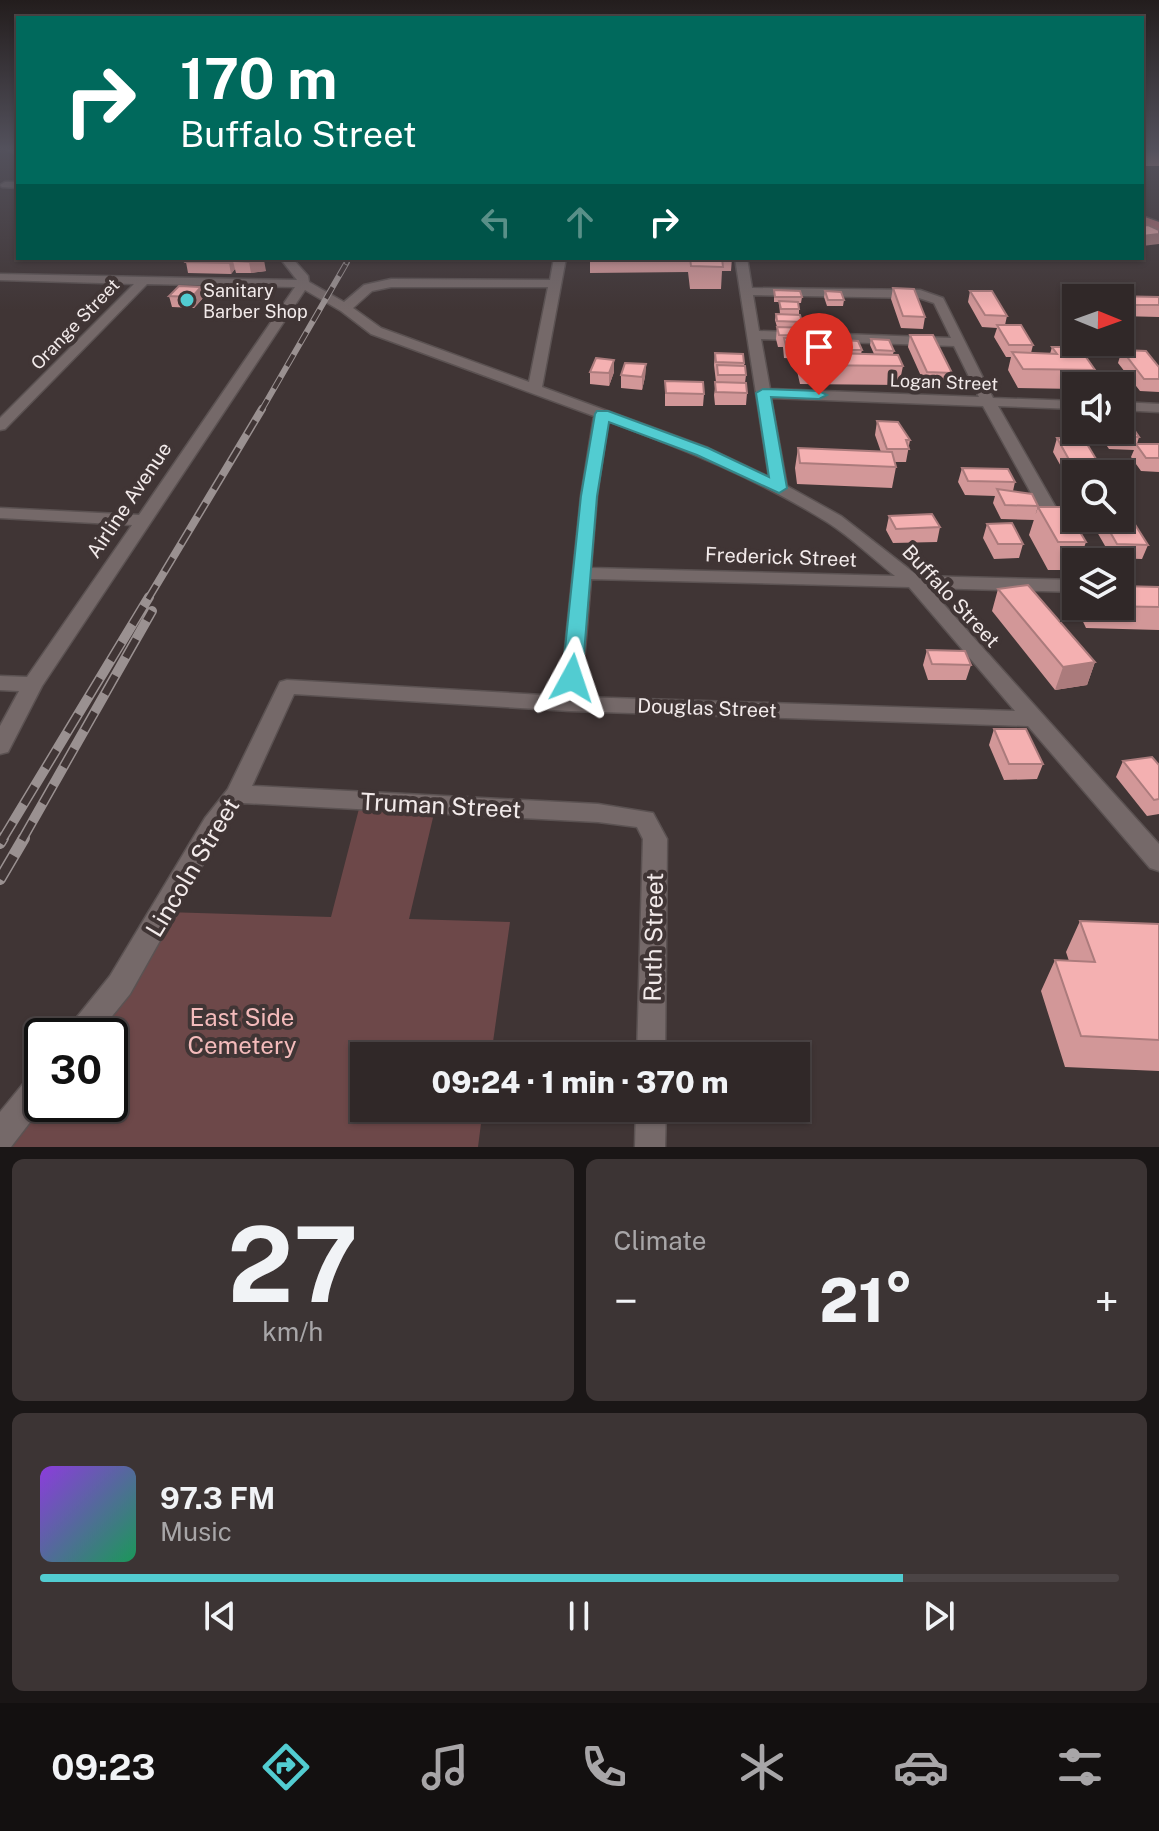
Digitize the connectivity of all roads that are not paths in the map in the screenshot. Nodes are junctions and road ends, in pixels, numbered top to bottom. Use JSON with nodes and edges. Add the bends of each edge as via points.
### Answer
{"nodes":[{"id":1,"x":288,"y":260,"type":"edge"},
{"id":2,"x":560,"y":260,"type":"edge"},
{"id":3,"x":741,"y":260,"type":"edge"},
{"id":4,"x":0,"y":277,"type":"edge"},
{"id":5,"x":143,"y":281,"type":"junction"},
{"id":6,"x":303,"y":284,"type":"junction"},
{"id":7,"x":555,"y":284,"type":"junction"},
{"id":8,"x":747,"y":291,"type":"junction"},
{"id":9,"x":345,"y":308,"type":"junction"},
{"id":10,"x":754,"y":335,"type":"junction"},
{"id":11,"x":960,"y":342,"type":"junction"},
{"id":12,"x":534,"y":390,"type":"junction"},
{"id":13,"x":763,"y":393,"type":"junction"},
{"id":14,"x":988,"y":401,"type":"junction"},
{"id":15,"x":1062,"y":404,"type":"edge"},
{"id":16,"x":1134,"y":407,"type":"edge"},
{"id":17,"x":1159,"y":408,"type":"edge"},
{"id":18,"x":602,"y":414,"type":"junction"},
{"id":19,"x":0,"y":426,"type":"edge"},
{"id":20,"x":779,"y":488,"type":"junction"},
{"id":21,"x":0,"y":513,"type":"edge"},
{"id":22,"x":141,"y":520,"type":"junction"},
{"id":23,"x":1070,"y":548,"type":"edge"},
{"id":24,"x":582,"y":573,"type":"junction"},
{"id":25,"x":914,"y":582,"type":"junction"},
{"id":26,"x":1062,"y":586,"type":"edge"},
{"id":27,"x":0,"y":683,"type":"edge"},
{"id":28,"x":33,"y":684,"type":"junction"},
{"id":29,"x":287,"y":687,"type":"joint"},
{"id":30,"x":570,"y":704,"type":"junction"},
{"id":31,"x":1033,"y":719,"type":"junction"},
{"id":32,"x":0,"y":746,"type":"edge"},
{"id":33,"x":237,"y":794,"type":"junction"},
{"id":34,"x":645,"y":819,"type":"joint"},
{"id":35,"x":1158,"y":858,"type":"edge"},
{"id":36,"x":93,"y":1018,"type":"edge"},
{"id":37,"x":651,"y":1042,"type":"edge"},
{"id":38,"x":24,"y":1106,"type":"edge"},
{"id":39,"x":651,"y":1122,"type":"edge"},
{"id":40,"x":0,"y":1136,"type":"edge"},
{"id":41,"x":650,"y":1147,"type":"edge"}],
"edges":[{"from":1,"to":6,"type":"street"},
{"from":2,"to":7,"type":"street"},
{"from":3,"to":8,"type":"street"},
{"from":4,"to":5,"type":"street"},
{"from":5,"to":6,"type":"street"},
{"from":5,"to":19,"type":"street","name":"Orange Street"},
{"from":6,"to":9,"type":"street","name":"Buffalo Street"},
{"from":6,"to":22,"type":"street","name":"Airline Avenue"},
{"from":7,"to":9,"type":"street","via":[[391,283],[368,288]]},
{"from":7,"to":12,"type":"street"},
{"from":8,"to":10,"type":"street"},
{"from":8,"to":11,"type":"street","via":[[930,296],[943,306]]},
{"from":9,"to":12,"type":"street","name":"Buffalo Street","via":[[376,331]]},
{"from":10,"to":11,"type":"street"},
{"from":10,"to":13,"type":"street"},
{"from":11,"to":14,"type":"street"},
{"from":12,"to":18,"type":"street","name":"Buffalo Street"},
{"from":13,"to":14,"type":"street","name":"Logan Street"},
{"from":13,"to":20,"type":"street"},
{"from":14,"to":15,"type":"street","name":"Logan Street"},
{"from":14,"to":23,"type":"street"},
{"from":16,"to":17,"type":"street"},
{"from":18,"to":20,"type":"street","name":"Buffalo Street","via":[[703,451]]},
{"from":18,"to":24,"type":"street"},
{"from":20,"to":25,"type":"street","name":"Buffalo Street","via":[[863,539]]},
{"from":21,"to":22,"type":"street"},
{"from":22,"to":28,"type":"street","name":"Airline Avenue"},
{"from":24,"to":25,"type":"street","name":"Frederick Street"},
{"from":24,"to":30,"type":"street"},
{"from":25,"to":26,"type":"street","name":"Frederick Street"},
{"from":25,"to":31,"type":"street","name":"Buffalo Street"},
{"from":27,"to":28,"type":"street"},
{"from":28,"to":32,"type":"street","name":"Airline Avenue"},
{"from":29,"to":30,"type":"street","name":"Douglas Street"},
{"from":29,"to":33,"type":"street","name":"Lincoln Street"},
{"from":30,"to":31,"type":"street","name":"Douglas Street"},
{"from":31,"to":35,"type":"street","name":"Buffalo Street"},
{"from":33,"to":34,"type":"street","name":"Truman Street"},
{"from":33,"to":36,"type":"street","name":"Lincoln Street","via":[[213,825],[120,985]]},
{"from":34,"to":37,"type":"street","name":"Ruth Street","via":[[655,839]]},
{"from":38,"to":40,"type":"street"},
{"from":39,"to":41,"type":"street"}]}
